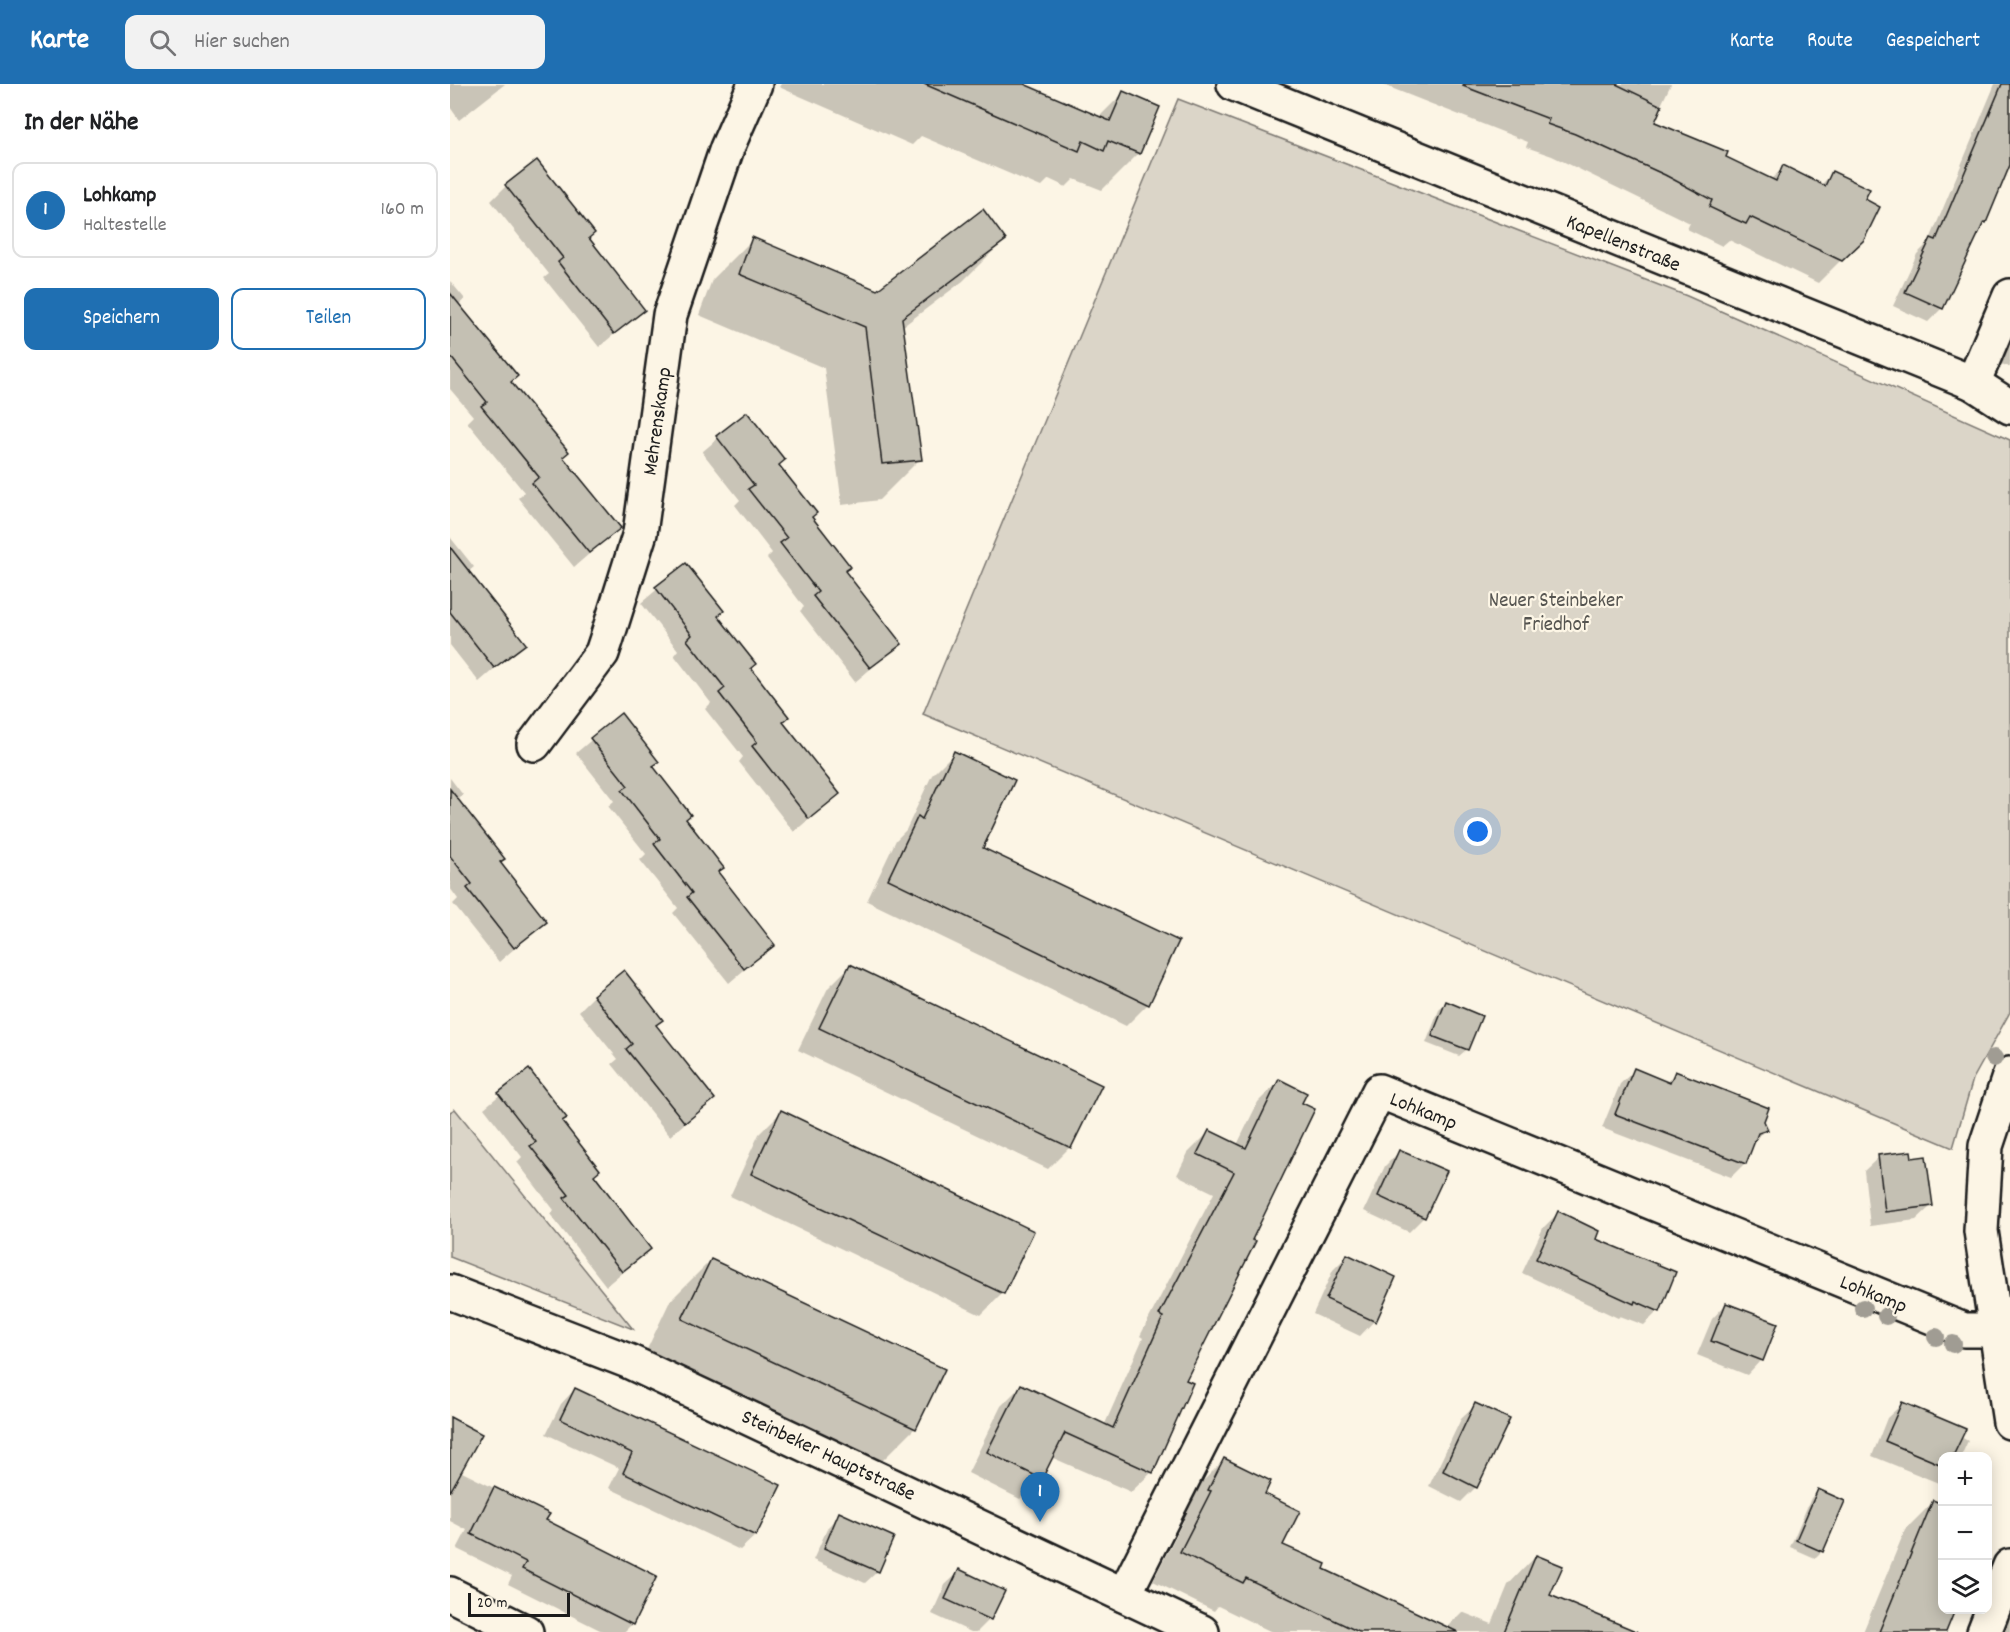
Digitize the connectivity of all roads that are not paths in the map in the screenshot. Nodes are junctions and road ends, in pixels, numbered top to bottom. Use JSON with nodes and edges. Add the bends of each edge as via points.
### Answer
{"nodes":[{"id":1,"x":755,"y":84,"type":"edge"},
{"id":2,"x":1234,"y":84,"type":"edge"},
{"id":3,"x":2010,"y":296,"type":"edge"},
{"id":4,"x":1973,"y":383,"type":"junction"},
{"id":5,"x":2010,"y":408,"type":"edge"},
{"id":6,"x":534,"y":744,"type":"dead end"},
{"id":7,"x":2010,"y":1074,"type":"edge"},
{"id":8,"x":450,"y":1292,"type":"edge"},
{"id":9,"x":2002,"y":1336,"type":"edge"},
{"id":10,"x":2010,"y":1422,"type":"edge"},
{"id":11,"x":2010,"y":1566,"type":"edge"},
{"id":12,"x":450,"y":1594,"type":"edge"},
{"id":13,"x":1124,"y":1595,"type":"junction"},
{"id":14,"x":526,"y":1632,"type":"edge"},
{"id":15,"x":1202,"y":1632,"type":"edge"},
{"id":16,"x":1984,"y":1632,"type":"edge"}],
"edges":[{"from":1,"to":6,"type":"street","name":"Mehrenskamp","via":[[727,148],[670,315],[640,533],[602,653]]},
{"from":2,"to":4,"type":"street","name":"Kapellenstraße"},
{"from":3,"to":4,"type":"street"},
{"from":4,"to":5,"type":"street","name":"Kapellenstraße"},
{"from":7,"to":9,"type":"street","via":[[1986,1146],[1981,1231]]},
{"from":8,"to":13,"type":"street","name":"Steinbeker Hauptstraße","via":[[628,1361]]},
{"from":9,"to":10,"type":"street"},
{"from":9,"to":13,"type":"street","name":"Lohkamp","via":[[1964,1330],[1378,1091]]},
{"from":11,"to":16,"type":"street"},
{"from":12,"to":14,"type":"street"},
{"from":13,"to":15,"type":"street","name":"Steinbeker Hauptstraße"}]}
